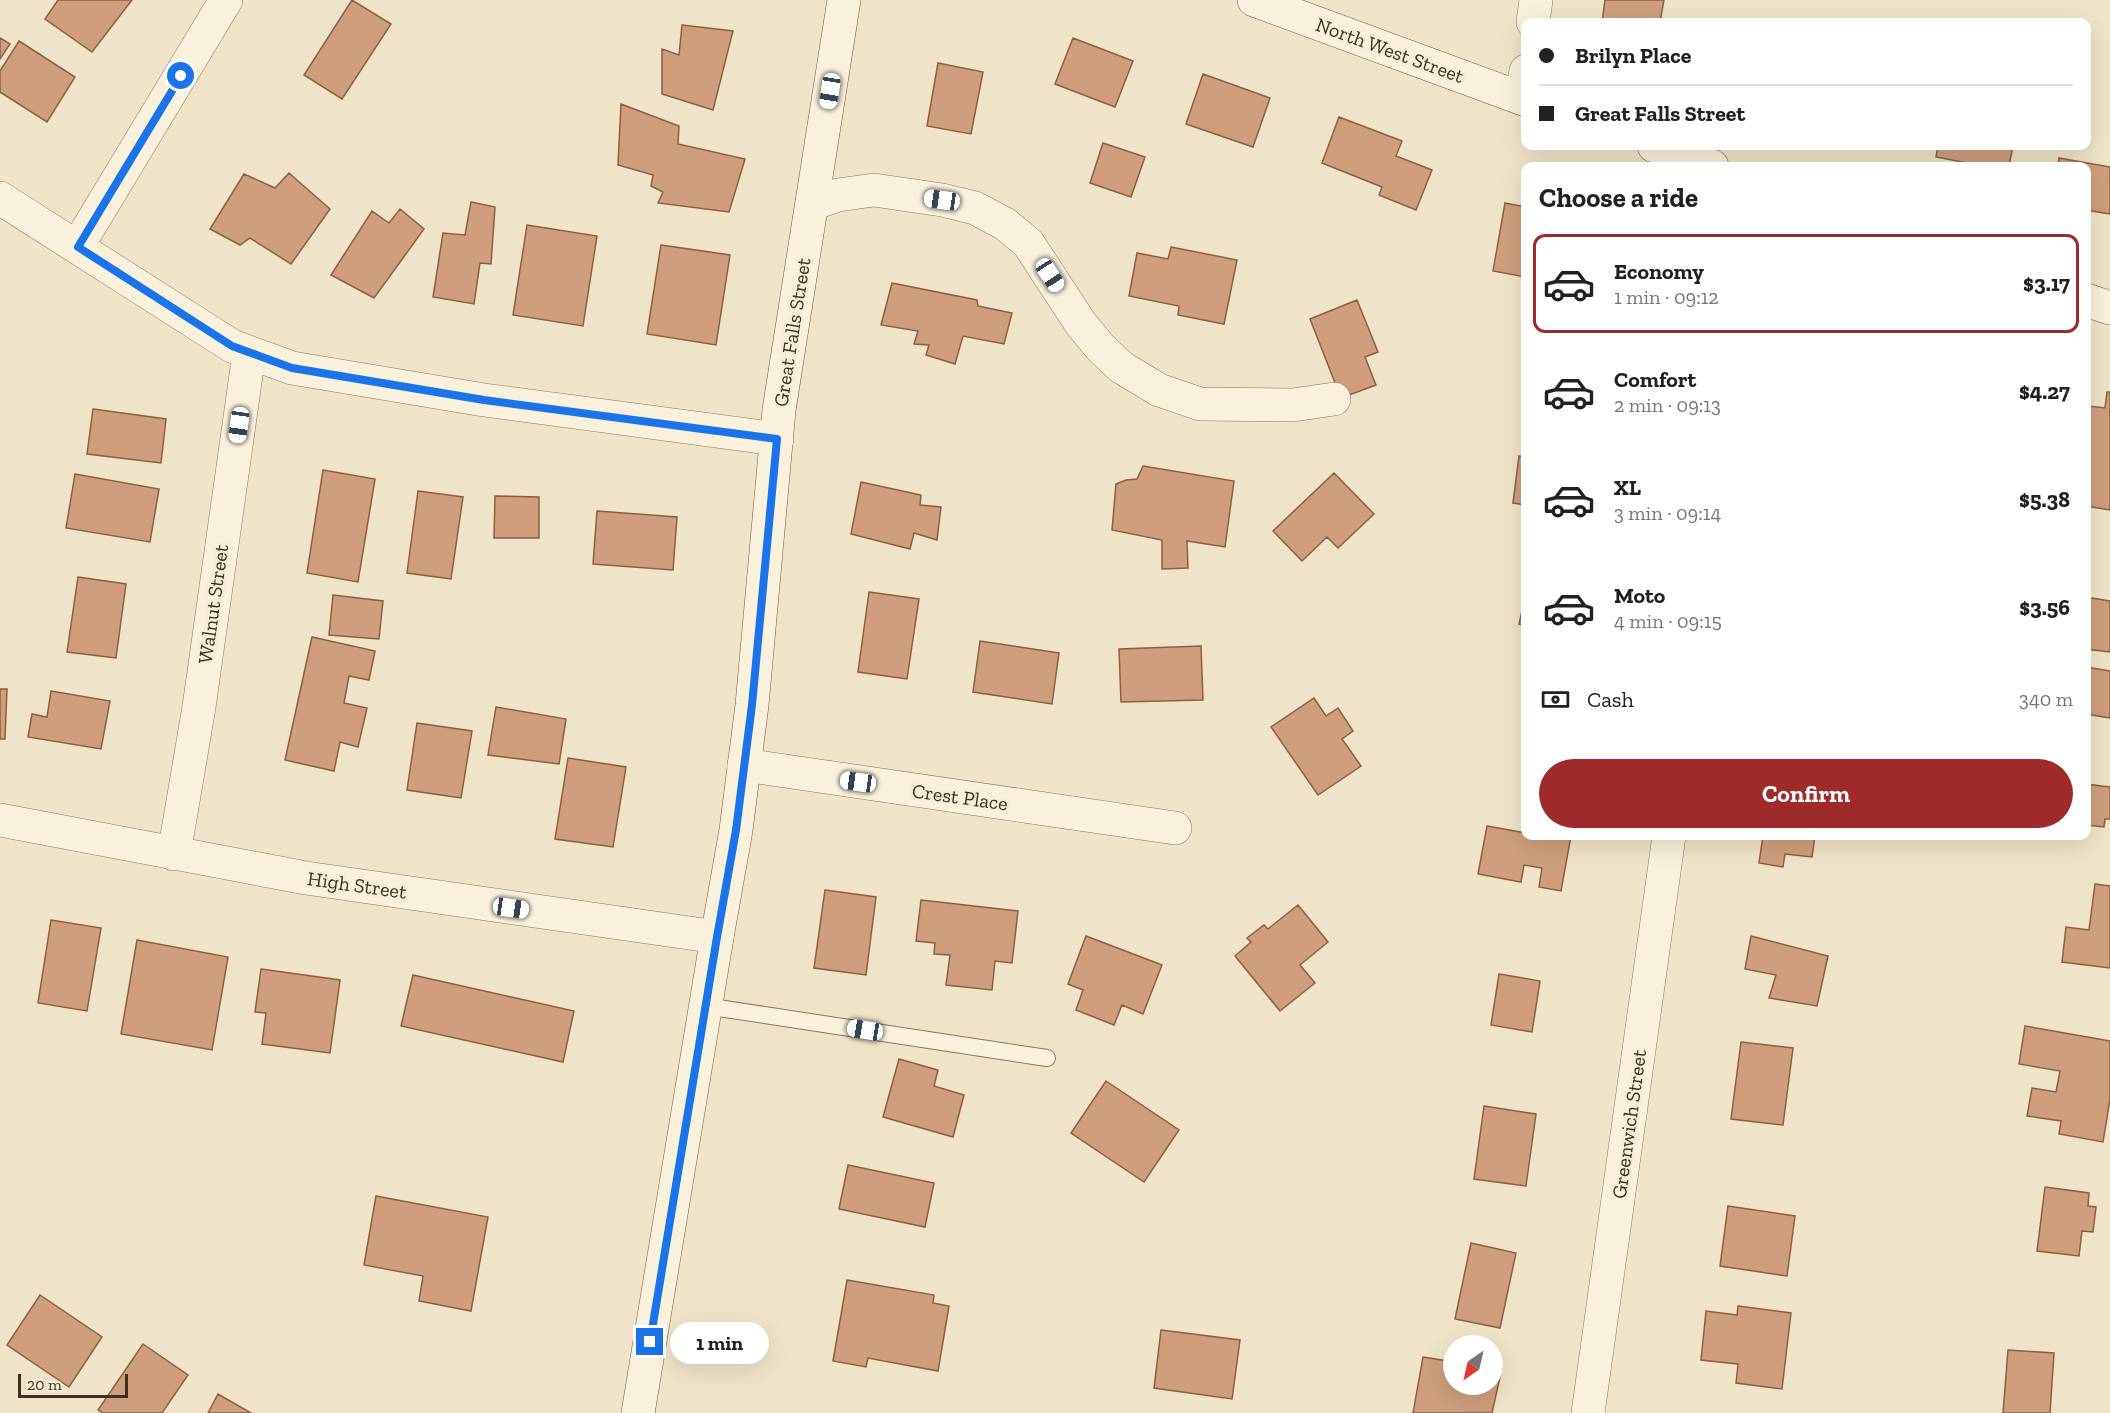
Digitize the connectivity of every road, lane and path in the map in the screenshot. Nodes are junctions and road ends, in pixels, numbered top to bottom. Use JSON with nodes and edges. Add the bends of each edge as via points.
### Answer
{"nodes":[{"id":1,"x":226,"y":0,"type":"edge"},
{"id":2,"x":844,"y":0,"type":"edge"},
{"id":3,"x":1254,"y":0,"type":"edge"},
{"id":4,"x":1536,"y":0,"type":"edge"},
{"id":5,"x":1534,"y":18,"type":"edge"},
{"id":6,"x":1521,"y":89,"type":"edge"},
{"id":7,"x":1666,"y":150,"type":"edge"},
{"id":8,"x":1700,"y":162,"type":"edge"},
{"id":9,"x":0,"y":198,"type":"edge"},
{"id":10,"x":812,"y":204,"type":"junction"},
{"id":11,"x":78,"y":247,"type":"junction"},
{"id":12,"x":2091,"y":302,"type":"edge"},
{"id":13,"x":2110,"y":308,"type":"edge"},
{"id":14,"x":249,"y":354,"type":"junction"},
{"id":15,"x":1334,"y":399,"type":"dead end"},
{"id":16,"x":777,"y":439,"type":"junction"},
{"id":17,"x":744,"y":765,"type":"junction"},
{"id":18,"x":0,"y":820,"type":"edge"},
{"id":19,"x":1175,"y":828,"type":"dead end"},
{"id":20,"x":1668,"y":840,"type":"edge"},
{"id":21,"x":174,"y":854,"type":"junction"},
{"id":22,"x":717,"y":937,"type":"junction"},
{"id":23,"x":705,"y":1006,"type":"junction"},
{"id":24,"x":1047,"y":1058,"type":"dead end"},
{"id":25,"x":639,"y":1413,"type":"edge"},
{"id":26,"x":1588,"y":1413,"type":"edge"}],
"edges":[{"from":1,"to":11,"type":"street"},
{"from":2,"to":10,"type":"street","name":"Great Falls Street"},
{"from":3,"to":6,"type":"street","name":"North West Street"},
{"from":4,"to":5,"type":"street"},
{"from":7,"to":8,"type":"street"},
{"from":9,"to":11,"type":"street"},
{"from":10,"to":15,"type":"street","via":[[838,195],[874,190],[975,208],[1005,224],[1028,243],[1100,347],[1121,367],[1159,390],[1200,404],[1293,405]]},
{"from":10,"to":16,"type":"street","name":"Great Falls Street"},
{"from":11,"to":14,"type":"street"},
{"from":12,"to":13,"type":"street"},
{"from":14,"to":16,"type":"street","via":[[292,368],[484,400]]},
{"from":14,"to":21,"type":"street","name":"Walnut Street"},
{"from":16,"to":17,"type":"street","name":"Great Falls Street"},
{"from":17,"to":19,"type":"street","name":"Crest Place"},
{"from":17,"to":22,"type":"street","name":"Great Falls Street"},
{"from":18,"to":21,"type":"street","name":"High Street"},
{"from":20,"to":26,"type":"street","name":"Greenwich Street"},
{"from":21,"to":22,"type":"street","name":"High Street","via":[[306,878]]},
{"from":22,"to":23,"type":"street","name":"Great Falls Street"},
{"from":23,"to":24,"type":"lane"},
{"from":23,"to":25,"type":"street","name":"Great Falls Street"}]}
